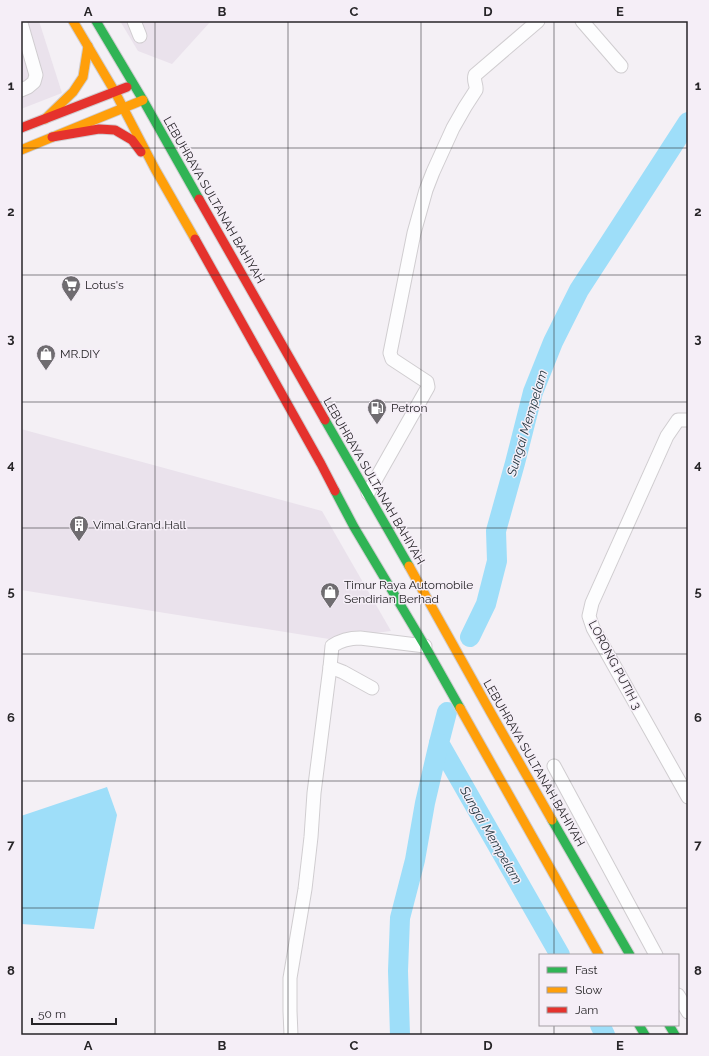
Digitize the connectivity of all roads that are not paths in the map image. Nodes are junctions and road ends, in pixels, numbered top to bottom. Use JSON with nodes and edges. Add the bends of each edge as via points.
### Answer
{"nodes":[{"id":1,"x":73,"y":21,"type":"edge"},
{"id":2,"x":96,"y":21,"type":"edge"},
{"id":3,"x":134,"y":21,"type":"edge"},
{"id":4,"x":538,"y":21,"type":"edge"},
{"id":5,"x":582,"y":21,"type":"edge"},
{"id":6,"x":21,"y":23,"type":"edge"},
{"id":7,"x":140,"y":36,"type":"dead end"},
{"id":8,"x":88,"y":46,"type":"junction"},
{"id":9,"x":620,"y":66,"type":"dead end"},
{"id":10,"x":133,"y":84,"type":"junction"},
{"id":11,"x":21,"y":90,"type":"edge"},
{"id":12,"x":115,"y":92,"type":"junction"},
{"id":13,"x":143,"y":100,"type":"junction"},
{"id":14,"x":123,"y":108,"type":"junction"},
{"id":15,"x":45,"y":119,"type":"junction"},
{"id":16,"x":21,"y":128,"type":"edge"},
{"id":17,"x":52,"y":136,"type":"junction"},
{"id":18,"x":21,"y":150,"type":"edge"},
{"id":19,"x":155,"y":169,"type":"junction"},
{"id":20,"x":683,"y":420,"type":"edge"},
{"id":21,"x":368,"y":493,"type":"junction"},
{"id":22,"x":425,"y":646,"type":"junction"},
{"id":23,"x":330,"y":667,"type":"junction"},
{"id":24,"x":372,"y":688,"type":"dead end"},
{"id":25,"x":554,"y":766,"type":"dead end"},
{"id":26,"x":688,"y":797,"type":"edge"},
{"id":27,"x":599,"y":954,"type":"edge"},
{"id":28,"x":629,"y":954,"type":"edge"},
{"id":29,"x":655,"y":954,"type":"edge"},
{"id":30,"x":679,"y":996,"type":"edge"},
{"id":31,"x":687,"y":1008,"type":"edge"},
{"id":32,"x":640,"y":1026,"type":"edge"},
{"id":33,"x":670,"y":1026,"type":"edge"},
{"id":34,"x":292,"y":1035,"type":"edge"},
{"id":35,"x":645,"y":1035,"type":"edge"},
{"id":36,"x":675,"y":1035,"type":"edge"}],
"edges":[{"from":1,"to":8,"type":"main road"},
{"from":2,"to":10,"type":"main road","name":"LEBUHRAYA SULTANAH BAHIYAH"},
{"from":3,"to":7,"type":"street"},
{"from":4,"to":21,"type":"street","via":[[475,75],[476,90],[453,128],[426,190],[414,233],[390,353],[392,359],[428,382],[428,387]]},
{"from":5,"to":9,"type":"street"},
{"from":6,"to":11,"type":"street","via":[[36,75],[34,82]]},
{"from":8,"to":12,"type":"main road"},
{"from":8,"to":15,"type":"main road","via":[[83,77],[73,92]]},
{"from":10,"to":12,"type":"main road"},
{"from":10,"to":13,"type":"main road","name":"LEBUHRAYA SULTANAH BAHIYAH"},
{"from":12,"to":14,"type":"main road"},
{"from":12,"to":15,"type":"main road"},
{"from":13,"to":14,"type":"main road"},
{"from":13,"to":21,"type":"main road","name":"LEBUHRAYA SULTANAH BAHIYAH"},
{"from":14,"to":17,"type":"main road"},
{"from":14,"to":19,"type":"main road"},
{"from":15,"to":16,"type":"main road"},
{"from":17,"to":18,"type":"main road"},
{"from":17,"to":19,"type":"main road","via":[[99,129],[115,130],[132,140]]},
{"from":19,"to":22,"type":"main road","via":[[354,527]]},
{"from":20,"to":26,"type":"street","name":"LORONG PUTIH 3","via":[[667,436],[592,603],[589,616],[593,628]]},
{"from":21,"to":28,"type":"main road","name":"LEBUHRAYA SULTANAH BAHIYAH","via":[[613,932]]},
{"from":22,"to":23,"type":"street","via":[[350,638],[332,646]]},
{"from":22,"to":27,"type":"main road","via":[[595,941]]},
{"from":23,"to":24,"type":"street"},
{"from":23,"to":34,"type":"street","via":[[305,889],[290,978]]},
{"from":25,"to":29,"type":"street"},
{"from":30,"to":31,"type":"street"},
{"from":32,"to":35,"type":"main road"},
{"from":33,"to":36,"type":"main road"}]}
